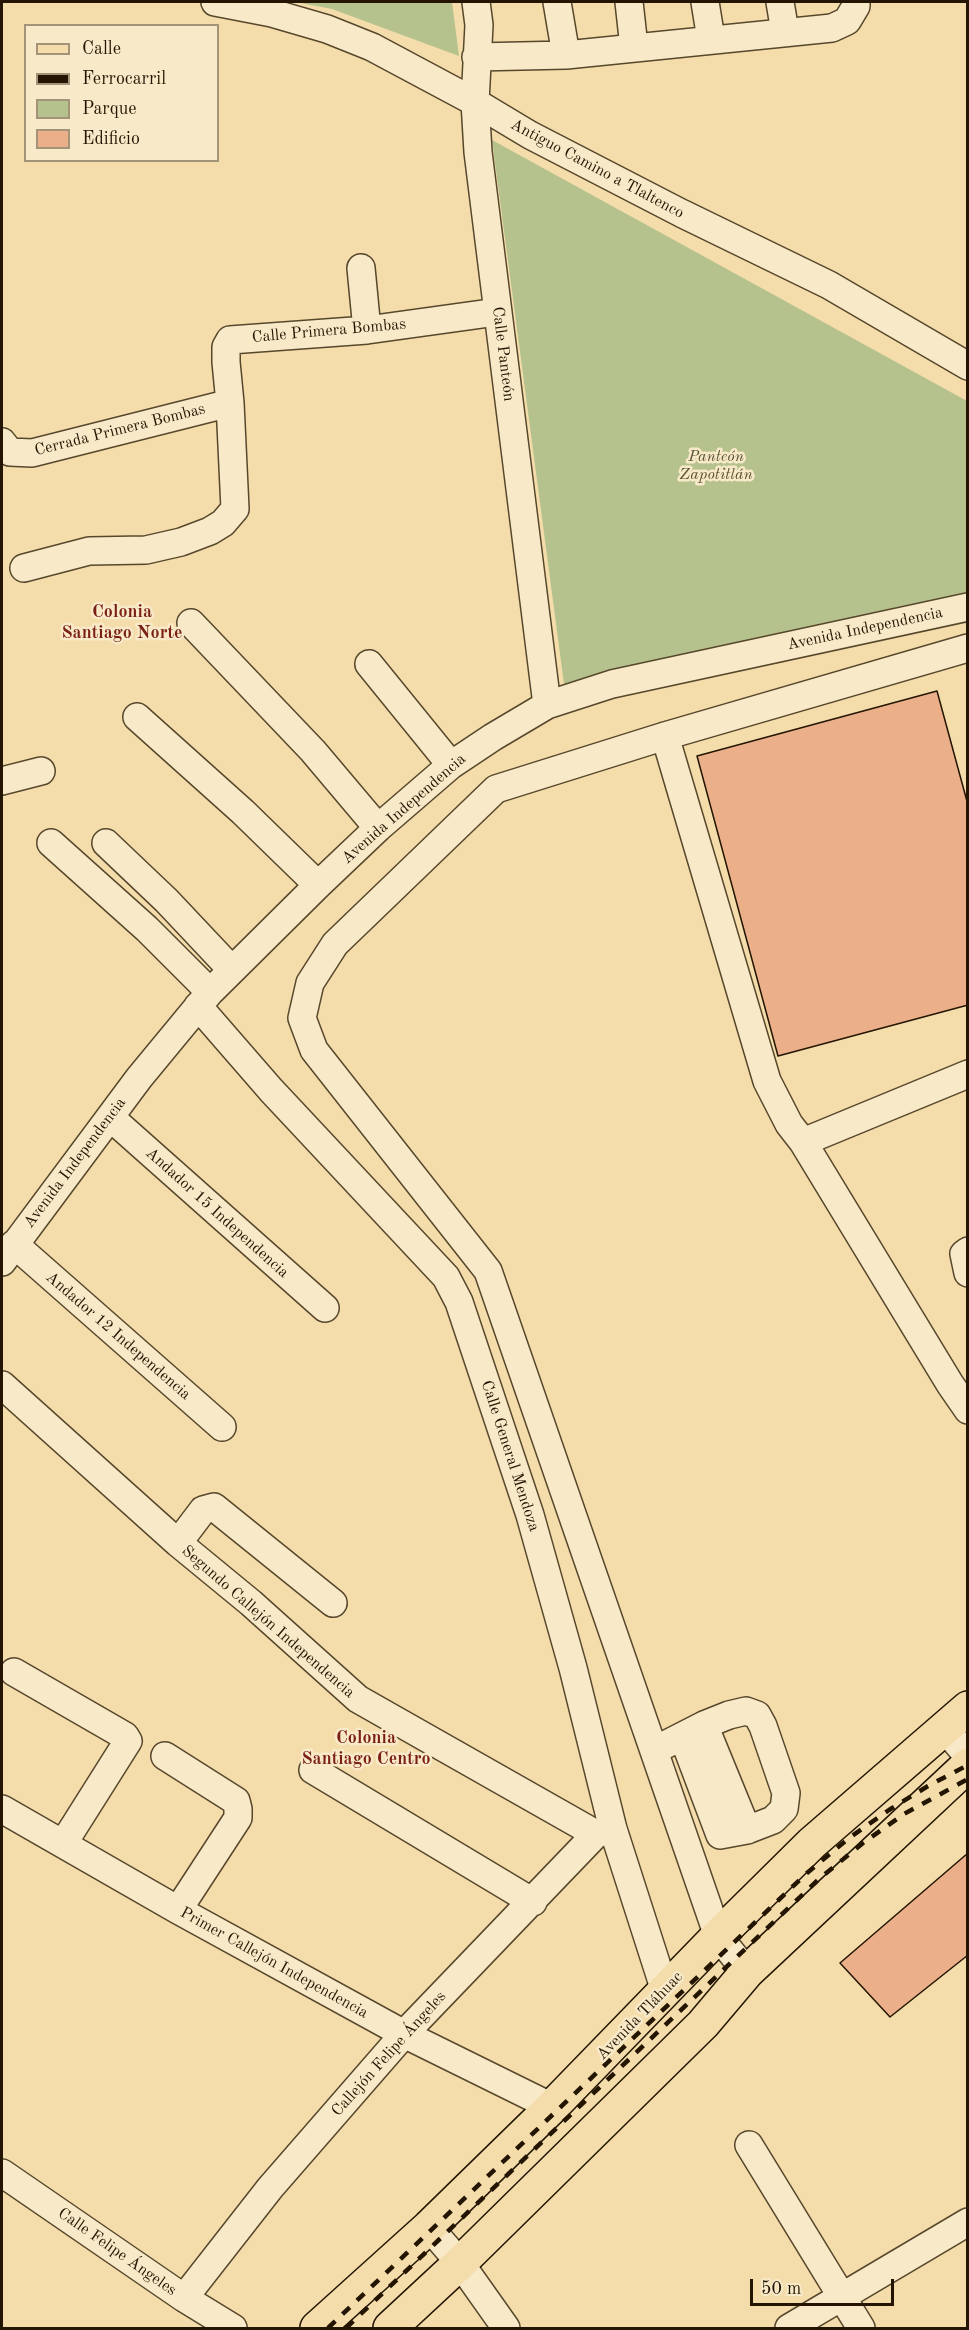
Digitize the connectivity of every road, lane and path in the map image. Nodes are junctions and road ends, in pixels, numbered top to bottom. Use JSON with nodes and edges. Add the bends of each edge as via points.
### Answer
{"nodes":[{"id":1,"x":215,"y":2,"type":"edge"},
{"id":2,"x":476,"y":2,"type":"edge"},
{"id":3,"x":557,"y":2,"type":"edge"},
{"id":4,"x":629,"y":2,"type":"edge"},
{"id":5,"x":705,"y":2,"type":"edge"},
{"id":6,"x":780,"y":2,"type":"edge"},
{"id":7,"x":856,"y":2,"type":"edge"},
{"id":8,"x":785,"y":32,"type":"junction"},
{"id":9,"x":711,"y":39,"type":"junction"},
{"id":10,"x":634,"y":47,"type":"junction"},
{"id":11,"x":566,"y":55,"type":"junction"},
{"id":12,"x":476,"y":57,"type":"junction"},
{"id":13,"x":475,"y":102,"type":"junction"},
{"id":14,"x":361,"y":268,"type":"dead end"},
{"id":15,"x":497,"y":312,"type":"junction"},
{"id":16,"x":367,"y":330,"type":"junction"},
{"id":17,"x":968,"y":366,"type":"edge"},
{"id":18,"x":230,"y":403,"type":"junction"},
{"id":19,"x":6,"y":447,"type":"edge"},
{"id":20,"x":24,"y":568,"type":"dead end"},
{"id":21,"x":968,"y":607,"type":"edge"},
{"id":22,"x":190,"y":623,"type":"dead end"},
{"id":23,"x":968,"y":648,"type":"edge"},
{"id":24,"x":369,"y":664,"type":"dead end"},
{"id":25,"x":547,"y":705,"type":"junction"},
{"id":26,"x":138,"y":717,"type":"dead end"},
{"id":27,"x":665,"y":736,"type":"junction"},
{"id":28,"x":451,"y":765,"type":"junction"},
{"id":29,"x":41,"y":771,"type":"dead end"},
{"id":30,"x":2,"y":781,"type":"edge"},
{"id":31,"x":378,"y":828,"type":"junction"},
{"id":32,"x":51,"y":843,"type":"dead end"},
{"id":33,"x":106,"y":843,"type":"dead end"},
{"id":34,"x":318,"y":885,"type":"junction"},
{"id":35,"x":232,"y":970,"type":"junction"},
{"id":36,"x":204,"y":999,"type":"junction"},
{"id":37,"x":968,"y":1074,"type":"edge"},
{"id":38,"x":110,"y":1117,"type":"junction"},
{"id":39,"x":803,"y":1142,"type":"junction"},
{"id":40,"x":968,"y":1251,"type":"edge"},
{"id":41,"x":8,"y":1253,"type":"edge"},
{"id":42,"x":968,"y":1273,"type":"edge"},
{"id":43,"x":325,"y":1308,"type":"dead end"},
{"id":44,"x":2,"y":1385,"type":"edge"},
{"id":45,"x":968,"y":1410,"type":"edge"},
{"id":46,"x":222,"y":1427,"type":"dead end"},
{"id":47,"x":178,"y":1543,"type":"junction"},
{"id":48,"x":333,"y":1603,"type":"dead end"},
{"id":49,"x":14,"y":1672,"type":"dead end"},
{"id":50,"x":956,"y":1718,"type":"edge"},
{"id":51,"x":694,"y":1731,"type":"junction"},
{"id":52,"x":655,"y":1750,"type":"junction"},
{"id":53,"x":165,"y":1756,"type":"dead end"},
{"id":54,"x":968,"y":1756,"type":"edge"},
{"id":55,"x":968,"y":1765,"type":"edge"},
{"id":56,"x":313,"y":1770,"type":"dead end"},
{"id":57,"x":2,"y":1809,"type":"edge"},
{"id":58,"x":604,"y":1832,"type":"junction"},
{"id":59,"x":63,"y":1844,"type":"junction"},
{"id":60,"x":533,"y":1902,"type":"junction"},
{"id":61,"x":178,"y":1910,"type":"junction"},
{"id":62,"x":718,"y":1936,"type":"junction"},
{"id":63,"x":747,"y":1972,"type":"junction"},
{"id":64,"x":665,"y":1991,"type":"junction"},
{"id":65,"x":404,"y":2034,"type":"junction"},
{"id":66,"x":552,"y":2107,"type":"junction"},
{"id":67,"x":749,"y":2145,"type":"dead end"},
{"id":68,"x":2,"y":2173,"type":"edge"},
{"id":69,"x":968,"y":2222,"type":"edge"},
{"id":70,"x":429,"y":2227,"type":"junction"},
{"id":71,"x":460,"y":2263,"type":"junction"},
{"id":72,"x":184,"y":2298,"type":"junction"},
{"id":73,"x":842,"y":2298,"type":"junction"},
{"id":74,"x":233,"y":2328,"type":"edge"},
{"id":75,"x":317,"y":2328,"type":"edge"},
{"id":76,"x":390,"y":2328,"type":"edge"},
{"id":77,"x":506,"y":2328,"type":"edge"},
{"id":78,"x":789,"y":2328,"type":"edge"},
{"id":79,"x":861,"y":2328,"type":"edge"}],
"edges":[{"from":1,"to":13,"type":"street","name":"Antiguo Camino a Tlaltenco","via":[[327,29],[372,47]]},
{"from":2,"to":12,"type":"street","name":"Calle Panteón"},
{"from":3,"to":11,"type":"street"},
{"from":4,"to":10,"type":"street"},
{"from":5,"to":9,"type":"street"},
{"from":6,"to":8,"type":"street"},
{"from":7,"to":8,"type":"street","via":[[847,21],[831,28]]},
{"from":8,"to":9,"type":"street"},
{"from":9,"to":10,"type":"street"},
{"from":10,"to":11,"type":"street"},
{"from":11,"to":12,"type":"street"},
{"from":12,"to":13,"type":"street","name":"Calle Panteón"},
{"from":13,"to":15,"type":"street","name":"Calle Panteón"},
{"from":13,"to":17,"type":"street","name":"Antiguo Camino a Tlaltenco","via":[[560,151],[828,285]]},
{"from":14,"to":16,"type":"street"},
{"from":15,"to":16,"type":"street","name":"Calle Primera Bombas"},
{"from":15,"to":25,"type":"street","name":"Calle Panteón"},
{"from":16,"to":18,"type":"street","name":"Calle Primera Bombas","via":[[230,340],[226,362]]},
{"from":18,"to":19,"type":"street","name":"Cerrada Primera Bombas","via":[[32,453]]},
{"from":18,"to":20,"type":"street","name":"Calle Primera Bombas","via":[[235,509],[223,523],[181,542],[146,549],[89,552]]},
{"from":21,"to":25,"type":"street","name":"Avenida Independencia","via":[[612,684]]},
{"from":22,"to":31,"type":"street","via":[[313,751]]},
{"from":23,"to":27,"type":"street"},
{"from":24,"to":28,"type":"street"},
{"from":25,"to":28,"type":"street","name":"Avenida Independencia"},
{"from":26,"to":34,"type":"street"},
{"from":27,"to":39,"type":"street","via":[[767,1081]]},
{"from":27,"to":52,"type":"street","via":[[496,789],[335,944],[310,983],[302,1018],[314,1050],[488,1271]]},
{"from":28,"to":31,"type":"street","name":"Avenida Independencia"},
{"from":29,"to":30,"type":"street"},
{"from":31,"to":34,"type":"street","name":"Avenida Independencia"},
{"from":32,"to":36,"type":"street","name":"Calle General Mendoza","via":[[147,929]]},
{"from":33,"to":35,"type":"street"},
{"from":34,"to":35,"type":"street","name":"Avenida Independencia"},
{"from":35,"to":36,"type":"street","name":"Avenida Independencia"},
{"from":36,"to":38,"type":"street","name":"Avenida Independencia"},
{"from":36,"to":58,"type":"street","name":"Calle General Mendoza","via":[[271,1090],[446,1277],[459,1302],[530,1515],[573,1668]]},
{"from":37,"to":39,"type":"street"},
{"from":38,"to":41,"type":"street","name":"Avenida Independencia"},
{"from":38,"to":43,"type":"street","name":"Andador 15 Independencia"},
{"from":39,"to":45,"type":"street"},
{"from":40,"to":42,"type":"street","via":[[964,1254]]},
{"from":41,"to":46,"type":"street","name":"Andador 12 Independencia"},
{"from":44,"to":47,"type":"street","name":"Segundo Callejón Independencia"},
{"from":47,"to":48,"type":"street","via":[[203,1510],[214,1507]]},
{"from":47,"to":58,"type":"street","name":"Segundo Callejón Independencia","via":[[358,1699]]},
{"from":49,"to":59,"type":"street","via":[[128,1741]]},
{"from":50,"to":54,"type":"street"},
{"from":50,"to":62,"type":"main road","name":"Avenida Tláhuac","via":[[812,1843]]},
{"from":51,"to":51,"type":"street","via":[[720,1835],[773,1820],[784,1809],[786,1793],[757,1715],[746,1711],[729,1715]]},
{"from":51,"to":52,"type":"street"},
{"from":52,"to":62,"type":"street"},
{"from":53,"to":61,"type":"street","via":[[236,1801],[238,1809],[238,1818]]},
{"from":55,"to":63,"type":"main road"},
{"from":56,"to":60,"type":"street"},
{"from":57,"to":59,"type":"street","name":"Primer Callejón Independencia"},
{"from":58,"to":60,"type":"street","name":"Callejón Felipe Ángeles"},
{"from":58,"to":64,"type":"street","name":"Calle General Mendoza"},
{"from":59,"to":61,"type":"street","name":"Primer Callejón Independencia"},
{"from":60,"to":65,"type":"street","name":"Callejón Felipe Ángeles"},
{"from":61,"to":65,"type":"street","name":"Primer Callejón Independencia"},
{"from":62,"to":63,"type":"street"},
{"from":62,"to":64,"type":"main road","name":"Avenida Tláhuac"},
{"from":63,"to":71,"type":"main road","via":[[703,2024]]},
{"from":64,"to":66,"type":"main road","name":"Avenida Tláhuac"},
{"from":65,"to":66,"type":"street","name":"Primer Callejón Independencia"},
{"from":65,"to":72,"type":"street","name":"Callejón Felipe Ángeles","via":[[270,2188]]},
{"from":66,"to":70,"type":"main road","name":"Avenida Tláhuac"},
{"from":67,"to":73,"type":"street"},
{"from":68,"to":72,"type":"street","name":"Calle Felipe Ángeles"},
{"from":69,"to":73,"type":"street"},
{"from":70,"to":71,"type":"street"},
{"from":70,"to":75,"type":"main road","name":"Avenida Tláhuac"},
{"from":71,"to":76,"type":"main road"},
{"from":71,"to":77,"type":"street"},
{"from":72,"to":74,"type":"street","name":"Calle Felipe Ángeles"},
{"from":73,"to":78,"type":"street"},
{"from":73,"to":79,"type":"street"}]}
